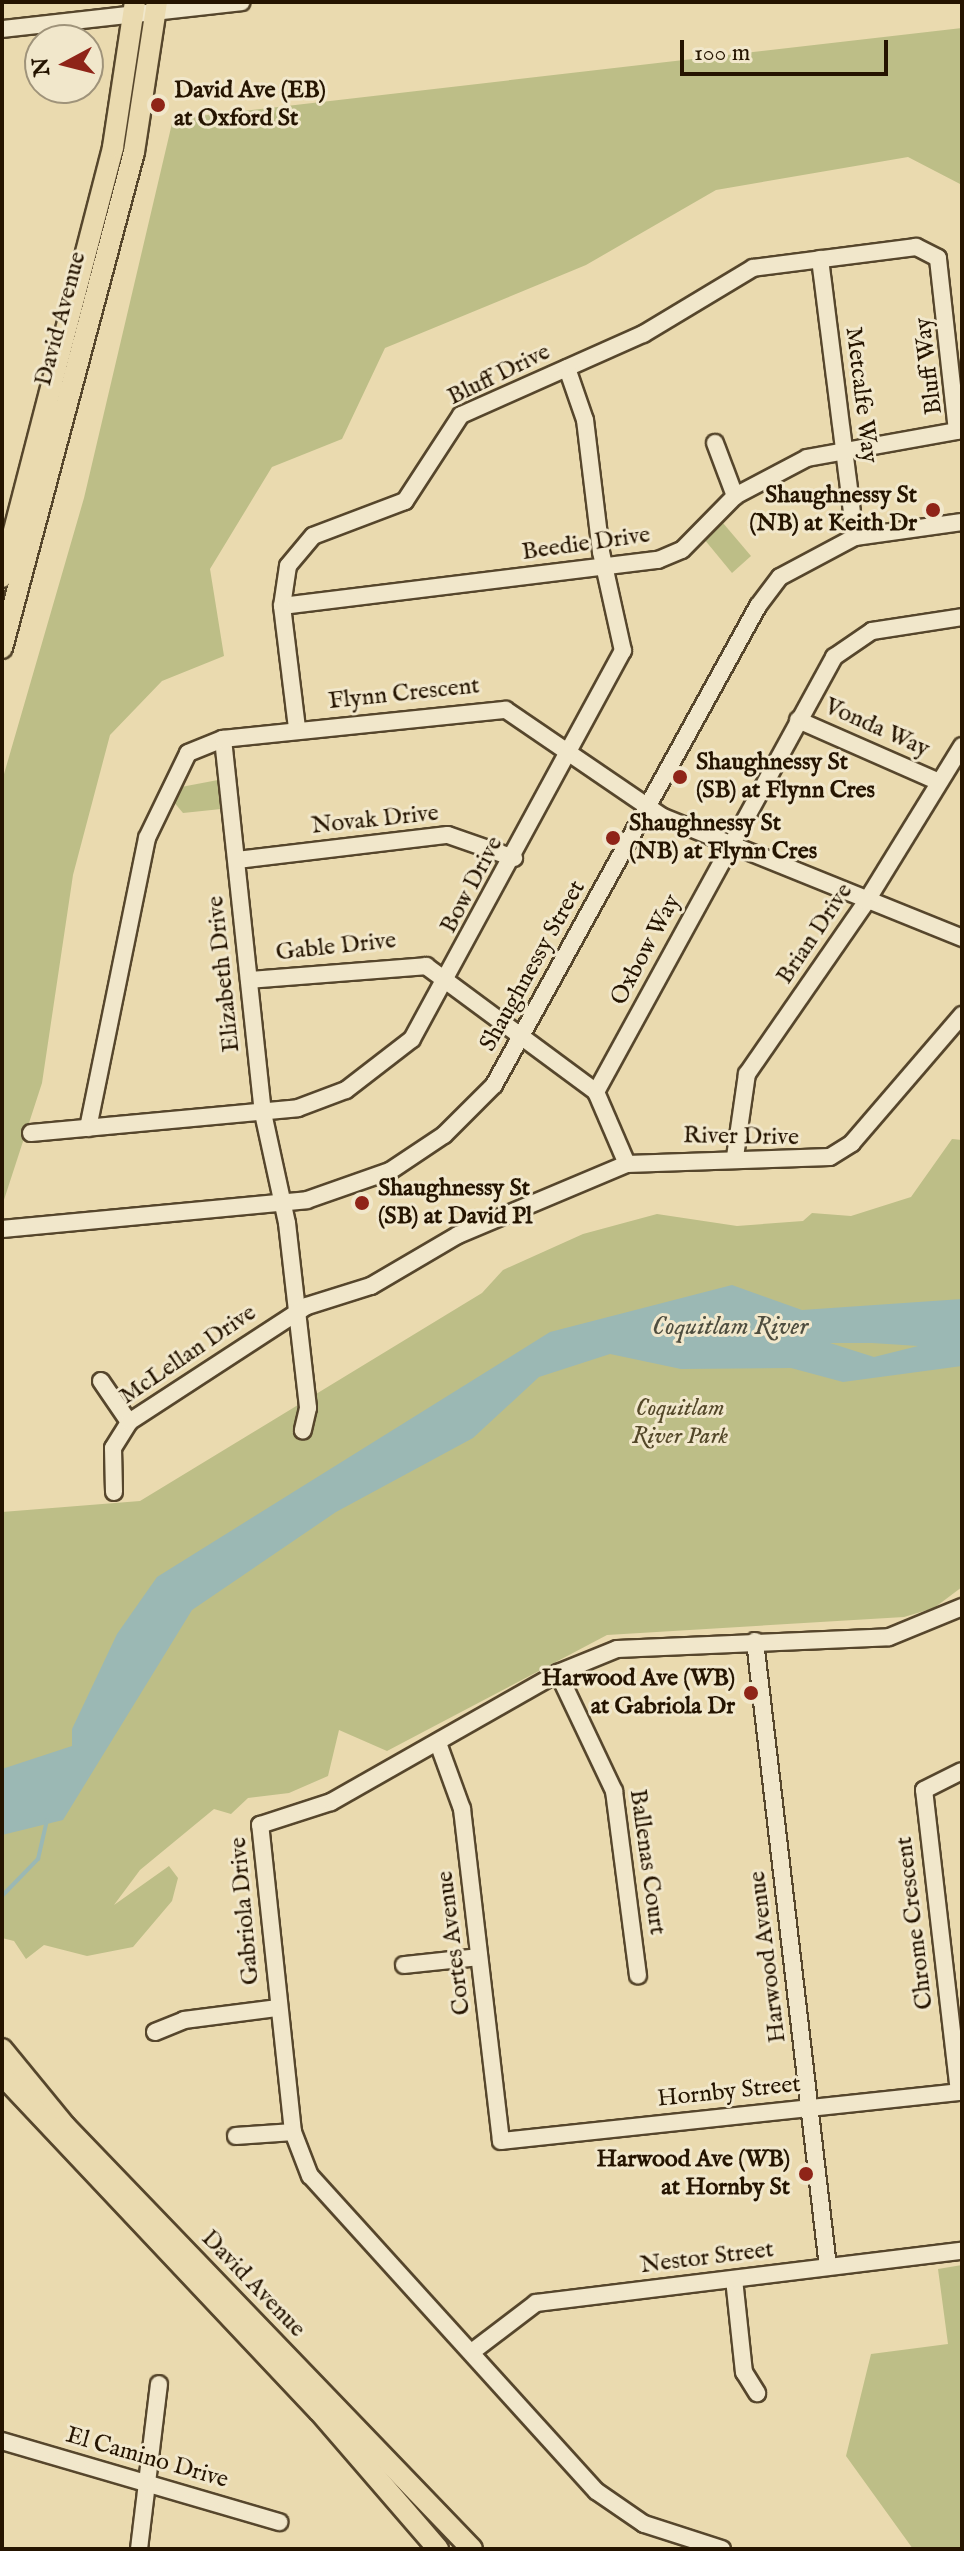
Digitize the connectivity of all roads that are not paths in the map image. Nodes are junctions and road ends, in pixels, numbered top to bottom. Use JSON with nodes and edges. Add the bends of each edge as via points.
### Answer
{"nodes":[{"id":1,"x":241,"y":2,"type":"edge"},
{"id":2,"x":157,"y":7,"type":"edge"},
{"id":3,"x":135,"y":8,"type":"edge"},
{"id":4,"x":2,"y":29,"type":"edge"},
{"id":5,"x":933,"y":250,"type":"joint"},
{"id":6,"x":820,"y":259,"type":"junction"},
{"id":7,"x":567,"y":368,"type":"junction"},
{"id":8,"x":957,"y":431,"type":"joint"},
{"id":9,"x":715,"y":443,"type":"dead end"},
{"id":10,"x":844,"y":449,"type":"junction"},
{"id":11,"x":735,"y":496,"type":"junction"},
{"id":12,"x":962,"y":522,"type":"edge"},
{"id":13,"x":855,"y":537,"type":"junction"},
{"id":14,"x":607,"y":568,"type":"junction"},
{"id":15,"x":2,"y":577,"type":"edge"},
{"id":16,"x":282,"y":606,"type":"junction"},
{"id":17,"x":962,"y":617,"type":"edge"},
{"id":18,"x":2,"y":648,"type":"edge"},
{"id":19,"x":798,"y":720,"type":"junction"},
{"id":20,"x":297,"y":729,"type":"junction"},
{"id":21,"x":223,"y":739,"type":"junction"},
{"id":22,"x":962,"y":746,"type":"edge"},
{"id":23,"x":573,"y":750,"type":"junction"},
{"id":24,"x":937,"y":781,"type":"junction"},
{"id":25,"x":647,"y":807,"type":"junction"},
{"id":26,"x":730,"y":844,"type":"junction"},
{"id":27,"x":514,"y":858,"type":"junction"},
{"id":28,"x":237,"y":860,"type":"junction"},
{"id":29,"x":866,"y":902,"type":"junction"},
{"id":30,"x":962,"y":938,"type":"edge"},
{"id":31,"x":249,"y":980,"type":"junction"},
{"id":32,"x":449,"y":981,"type":"junction"},
{"id":33,"x":962,"y":1015,"type":"edge"},
{"id":34,"x":523,"y":1037,"type":"junction"},
{"id":35,"x":596,"y":1092,"type":"junction"},
{"id":36,"x":263,"y":1113,"type":"junction"},
{"id":37,"x":88,"y":1128,"type":"junction"},
{"id":38,"x":31,"y":1133,"type":"dead end"},
{"id":39,"x":735,"y":1157,"type":"junction"},
{"id":40,"x":627,"y":1164,"type":"junction"},
{"id":41,"x":279,"y":1204,"type":"junction"},
{"id":42,"x":2,"y":1229,"type":"edge"},
{"id":43,"x":296,"y":1312,"type":"junction"},
{"id":44,"x":101,"y":1381,"type":"dead end"},
{"id":45,"x":129,"y":1422,"type":"junction"},
{"id":46,"x":303,"y":1430,"type":"dead end"},
{"id":47,"x":114,"y":1492,"type":"dead end"},
{"id":48,"x":962,"y":1607,"type":"edge"},
{"id":49,"x":755,"y":1641,"type":"junction"},
{"id":50,"x":558,"y":1673,"type":"junction"},
{"id":51,"x":438,"y":1743,"type":"junction"},
{"id":52,"x":962,"y":1771,"type":"edge"},
{"id":53,"x":479,"y":1957,"type":"junction"},
{"id":54,"x":404,"y":1965,"type":"dead end"},
{"id":55,"x":638,"y":1975,"type":"dead end"},
{"id":56,"x":278,"y":2008,"type":"junction"},
{"id":57,"x":155,"y":2032,"type":"dead end"},
{"id":58,"x":2,"y":2049,"type":"edge"},
{"id":59,"x":2,"y":2075,"type":"edge"},
{"id":60,"x":960,"y":2092,"type":"edge"},
{"id":61,"x":810,"y":2108,"type":"junction"},
{"id":62,"x":293,"y":2132,"type":"junction"},
{"id":63,"x":236,"y":2136,"type":"dead end"},
{"id":64,"x":501,"y":2141,"type":"joint"},
{"id":65,"x":962,"y":2251,"type":"edge"},
{"id":66,"x":828,"y":2267,"type":"junction"},
{"id":67,"x":734,"y":2279,"type":"junction"},
{"id":68,"x":473,"y":2351,"type":"junction"},
{"id":69,"x":159,"y":2384,"type":"dead end"},
{"id":70,"x":757,"y":2393,"type":"dead end"},
{"id":71,"x":2,"y":2441,"type":"edge"},
{"id":72,"x":145,"y":2483,"type":"junction"},
{"id":73,"x":279,"y":2522,"type":"dead end"},
{"id":74,"x":139,"y":2549,"type":"edge"},
{"id":75,"x":438,"y":2549,"type":"edge"},
{"id":76,"x":472,"y":2549,"type":"edge"},
{"id":77,"x":722,"y":2549,"type":"edge"}],
"edges":[{"from":1,"to":2,"type":"street"},
{"from":2,"to":3,"type":"street"},
{"from":2,"to":18,"type":"main road","name":"David Avenue","via":[[134,152]]},
{"from":3,"to":4,"type":"street"},
{"from":3,"to":15,"type":"main road","name":"David Avenue","via":[[113,147]]},
{"from":5,"to":6,"type":"street","name":"Bluff Drive"},
{"from":5,"to":8,"type":"street","name":"Bluff Way","via":[[941,267]]},
{"from":6,"to":7,"type":"street","name":"Bluff Drive","via":[[753,268],[664,323]]},
{"from":6,"to":10,"type":"street","name":"Metcalfe Way"},
{"from":7,"to":14,"type":"street","name":"Bow Drive","via":[[585,420]]},
{"from":7,"to":16,"type":"street","name":"Bluff Drive","via":[[461,415],[398,506],[305,542],[288,566]]},
{"from":8,"to":10,"type":"street","name":"Beedie Drive"},
{"from":9,"to":11,"type":"street"},
{"from":10,"to":11,"type":"street","name":"Beedie Drive","via":[[807,458]]},
{"from":10,"to":13,"type":"street","name":"Metcalfe Way"},
{"from":11,"to":14,"type":"street","name":"Beedie Drive","via":[[676,553]]},
{"from":12,"to":13,"type":"street","name":"Shaughnessy Street"},
{"from":13,"to":25,"type":"street","name":"Shaughnessy Street","via":[[808,557],[758,606]]},
{"from":14,"to":16,"type":"street","name":"Beedie Drive"},
{"from":14,"to":23,"type":"street","name":"Bow Drive","via":[[623,651]]},
{"from":16,"to":20,"type":"street","name":"Bluff Drive"},
{"from":17,"to":19,"type":"street","name":"Oxbow Way","via":[[862,635],[834,657]]},
{"from":19,"to":24,"type":"street","name":"Vonda Way"},
{"from":19,"to":26,"type":"street","name":"Oxbow Way"},
{"from":20,"to":21,"type":"street","name":"Flynn Crescent"},
{"from":20,"to":23,"type":"street","name":"Flynn Crescent","via":[[499,708]]},
{"from":21,"to":28,"type":"street","name":"Elizabeth Drive"},
{"from":21,"to":37,"type":"street","name":"Flynn Crescent","via":[[188,753],[147,838]]},
{"from":22,"to":24,"type":"street","name":"Brian Drive"},
{"from":23,"to":25,"type":"street","name":"Flynn Crescent"},
{"from":23,"to":27,"type":"street","name":"Bow Drive"},
{"from":24,"to":29,"type":"street","name":"Brian Drive"},
{"from":25,"to":26,"type":"street","name":"Flynn Crescent"},
{"from":25,"to":34,"type":"street","name":"Shaughnessy Street"},
{"from":26,"to":29,"type":"street","name":"Flynn Crescent"},
{"from":26,"to":35,"type":"street","name":"Oxbow Way"},
{"from":27,"to":28,"type":"street","name":"Novak Drive","via":[[448,835]]},
{"from":27,"to":32,"type":"street","name":"Bow Drive"},
{"from":28,"to":31,"type":"street","name":"Elizabeth Drive"},
{"from":29,"to":30,"type":"street","name":"Flynn Crescent"},
{"from":29,"to":39,"type":"street","name":"Brian Drive","via":[[747,1074]]},
{"from":31,"to":32,"type":"street","name":"Gable Drive","via":[[408,963]]},
{"from":31,"to":36,"type":"street","name":"Elizabeth Drive"},
{"from":32,"to":34,"type":"street","name":"Gable Drive"},
{"from":32,"to":36,"type":"street","name":"Bow Drive","via":[[387,1064],[346,1090]]},
{"from":33,"to":39,"type":"street","name":"River Drive","via":[[846,1148],[803,1163]]},
{"from":34,"to":35,"type":"street","name":"Gable Drive"},
{"from":34,"to":41,"type":"street","name":"Shaughnessy Street","via":[[494,1085],[444,1135],[390,1171]]},
{"from":35,"to":40,"type":"street","name":"Gable Drive"},
{"from":36,"to":37,"type":"street","name":"Bow Drive"},
{"from":36,"to":41,"type":"street","name":"Elizabeth Drive"},
{"from":37,"to":38,"type":"street","name":"Bow Drive"},
{"from":39,"to":40,"type":"street","name":"River Drive"},
{"from":40,"to":43,"type":"street","name":"River Drive","via":[[468,1230],[371,1286]]},
{"from":41,"to":42,"type":"street","name":"Shaughnessy Street"},
{"from":41,"to":43,"type":"street","name":"Elizabeth Drive"},
{"from":43,"to":45,"type":"street","name":"McLellan Drive"},
{"from":43,"to":46,"type":"street","name":"Elizabeth Drive","via":[[308,1408]]},
{"from":44,"to":45,"type":"street"},
{"from":45,"to":47,"type":"street","name":"McLellan Drive","via":[[113,1448]]},
{"from":48,"to":49,"type":"street","name":"Gabriola Drive","via":[[889,1637]]},
{"from":49,"to":50,"type":"street","name":"Gabriola Drive","via":[[627,1647]]},
{"from":49,"to":61,"type":"street","name":"Harwood Avenue"},
{"from":50,"to":51,"type":"street","name":"Gabriola Drive"},
{"from":50,"to":55,"type":"street","name":"Ballenas Court","via":[[614,1791]]},
{"from":51,"to":53,"type":"street","name":"Cortes Avenue","via":[[462,1809]]},
{"from":51,"to":56,"type":"street","name":"Gabriola Drive","via":[[331,1802],[261,1821]]},
{"from":52,"to":60,"type":"street","name":"Chrome Crescent","via":[[924,1790]]},
{"from":53,"to":54,"type":"street"},
{"from":53,"to":64,"type":"street","name":"Cortes Avenue"},
{"from":56,"to":57,"type":"street","via":[[184,2020]]},
{"from":56,"to":62,"type":"street","name":"Gabriola Drive"},
{"from":58,"to":76,"type":"main road","name":"David Avenue","via":[[65,2126]]},
{"from":59,"to":75,"type":"main road","name":"David Avenue","via":[[319,2411]]},
{"from":60,"to":61,"type":"street","name":"Hornby Street"},
{"from":61,"to":64,"type":"street","name":"Hornby Street"},
{"from":61,"to":66,"type":"street","name":"Harwood Avenue"},
{"from":62,"to":63,"type":"street"},
{"from":62,"to":68,"type":"street","name":"Gabriola Drive","via":[[317,2186]]},
{"from":65,"to":66,"type":"street","name":"Nestor Street"},
{"from":66,"to":67,"type":"street","name":"Nestor Street"},
{"from":67,"to":68,"type":"street","name":"Nestor Street","via":[[536,2303]]},
{"from":67,"to":70,"type":"street","via":[[744,2372]]},
{"from":68,"to":77,"type":"street","name":"Gabriola Drive","via":[[596,2491],[644,2524]]},
{"from":69,"to":72,"type":"street"},
{"from":71,"to":72,"type":"street","name":"El Camino Drive"},
{"from":72,"to":73,"type":"street","name":"El Camino Drive"},
{"from":72,"to":74,"type":"street"}]}
